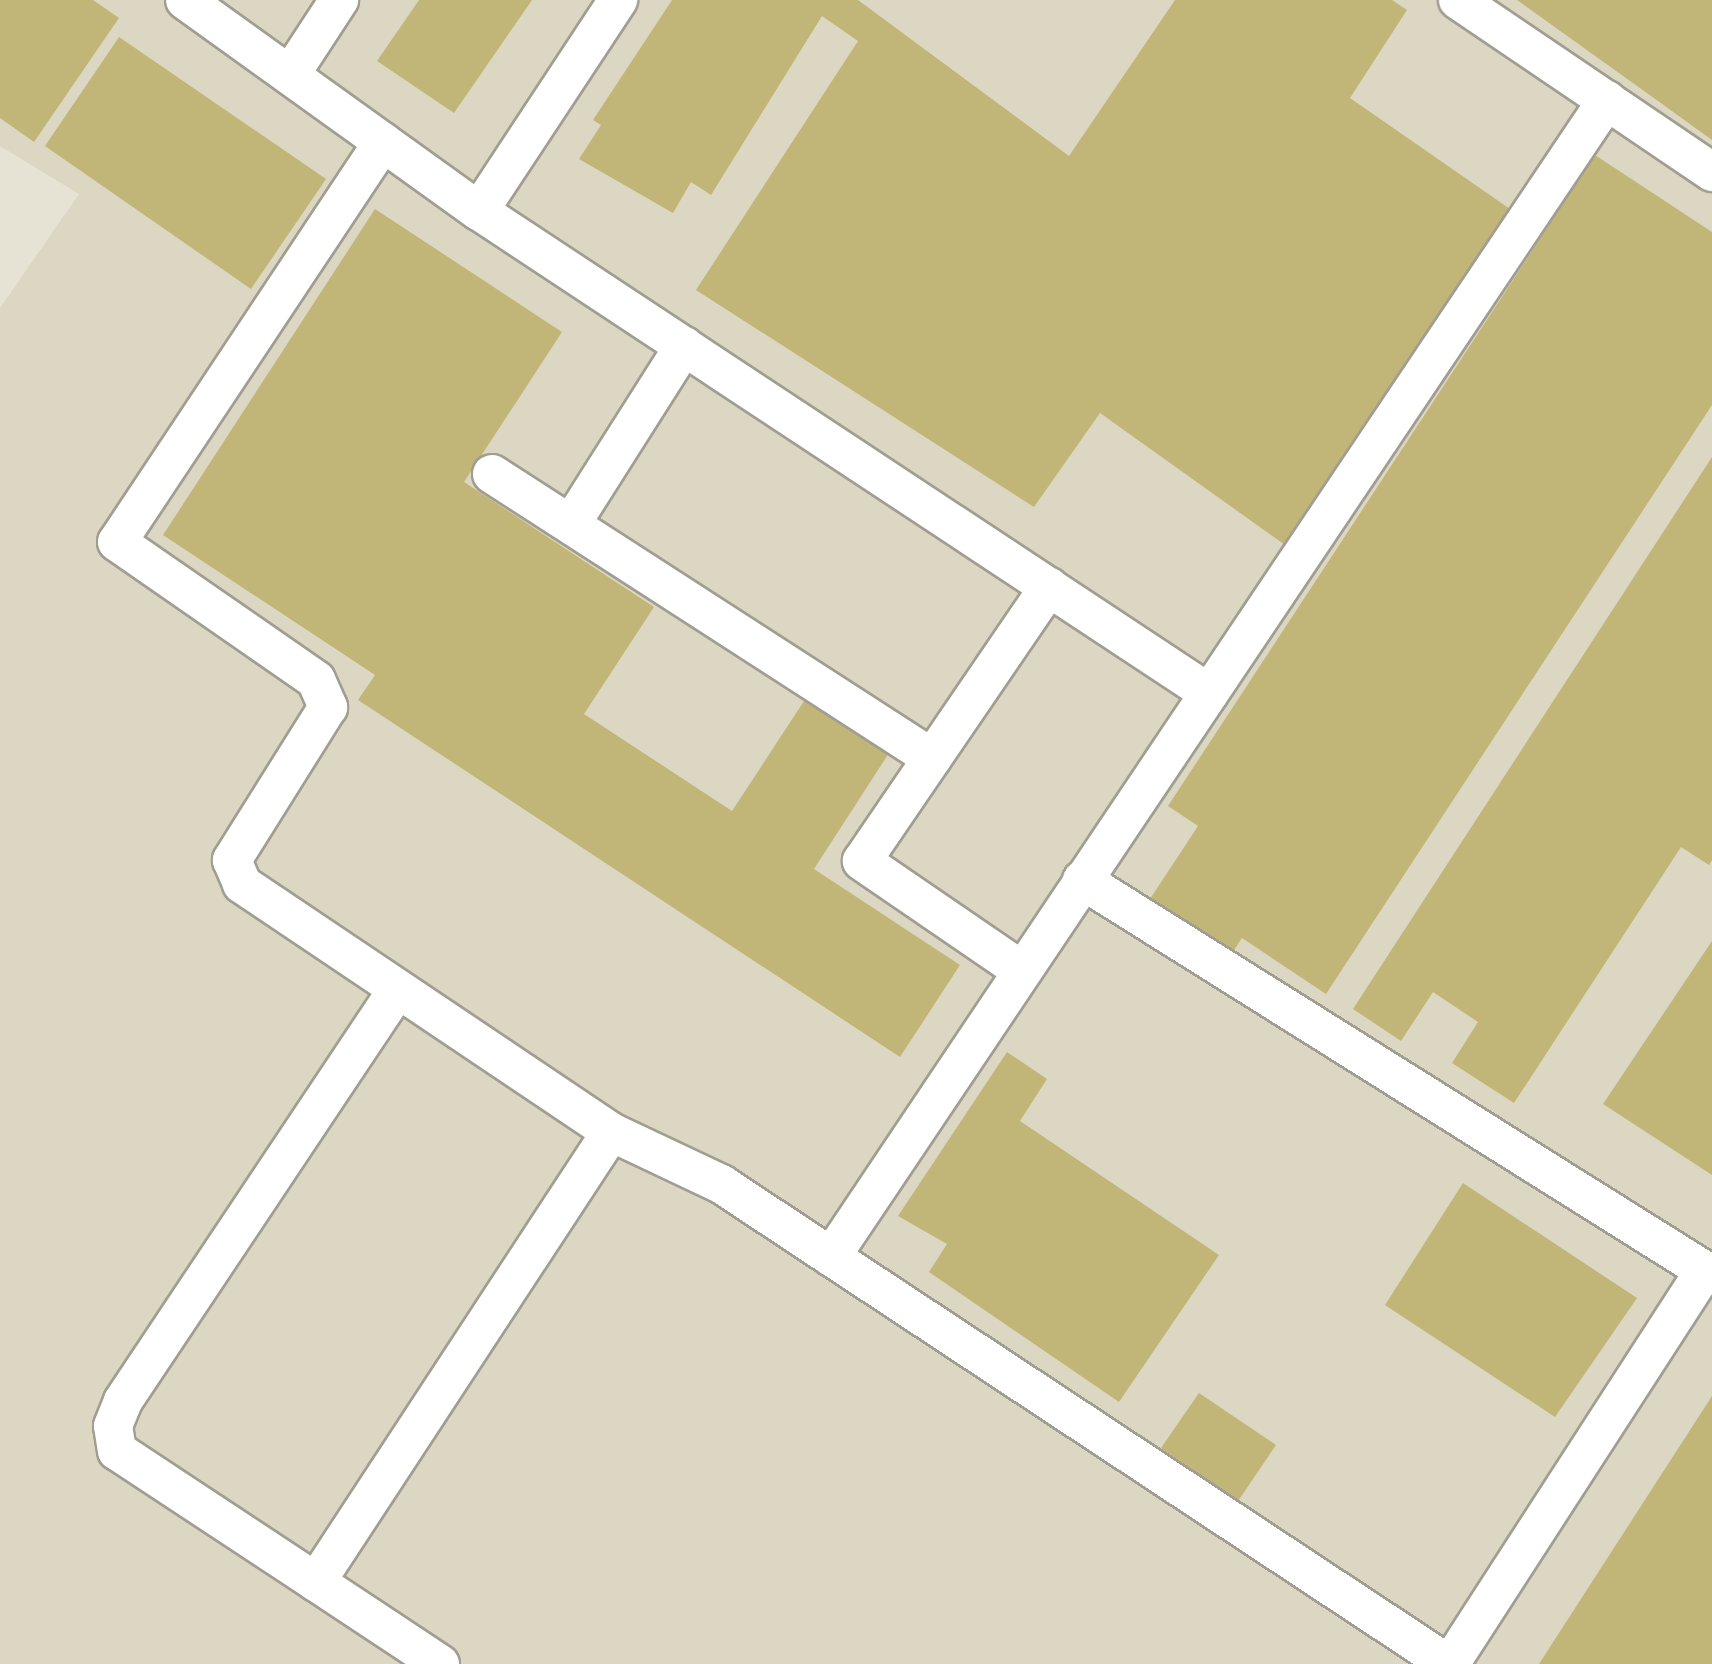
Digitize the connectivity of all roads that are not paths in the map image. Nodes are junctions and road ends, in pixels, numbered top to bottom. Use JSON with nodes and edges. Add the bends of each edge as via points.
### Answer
{"nodes":[{"id":1,"x":186,"y":0,"type":"edge"},
{"id":2,"x":339,"y":0,"type":"edge"},
{"id":3,"x":618,"y":0,"type":"edge"},
{"id":4,"x":1458,"y":0,"type":"edge"},
{"id":5,"x":290,"y":75,"type":"junction"},
{"id":6,"x":1607,"y":100,"type":"junction"},
{"id":7,"x":383,"y":142,"type":"junction"},
{"id":8,"x":1712,"y":172,"type":"edge"},
{"id":9,"x":479,"y":211,"type":"junction"},
{"id":10,"x":684,"y":346,"type":"junction"},
{"id":11,"x":492,"y":474,"type":"dead end"},
{"id":12,"x":571,"y":524,"type":"junction"},
{"id":13,"x":1049,"y":587,"type":"junction"},
{"id":14,"x":1209,"y":693,"type":"junction"},
{"id":15,"x":932,"y":758,"type":"junction"},
{"id":16,"x":1082,"y":880,"type":"junction"},
{"id":17,"x":1021,"y":970,"type":"junction"},
{"id":18,"x":398,"y":989,"type":"junction"},
{"id":19,"x":611,"y":1132,"type":"junction"},
{"id":20,"x":831,"y":1257,"type":"junction"},
{"id":21,"x":1709,"y":1273,"type":"edge"},
{"id":22,"x":316,"y":1582,"type":"junction"},
{"id":23,"x":440,"y":1664,"type":"edge"},
{"id":24,"x":1449,"y":1664,"type":"edge"}],
"edges":[{"from":1,"to":5,"type":"lane"},
{"from":2,"to":5,"type":"lane"},
{"from":3,"to":9,"type":"lane"},
{"from":4,"to":6,"type":"lane"},
{"from":5,"to":7,"type":"lane"},
{"from":6,"to":8,"type":"lane"},
{"from":6,"to":14,"type":"lane"},
{"from":7,"to":9,"type":"lane"},
{"from":7,"to":18,"type":"lane","via":[[117,542],[316,680],[328,706],[232,860],[242,884]]},
{"from":9,"to":10,"type":"lane"},
{"from":10,"to":12,"type":"lane"},
{"from":10,"to":13,"type":"lane"},
{"from":11,"to":12,"type":"lane"},
{"from":12,"to":15,"type":"lane"},
{"from":13,"to":14,"type":"lane"},
{"from":13,"to":15,"type":"lane"},
{"from":14,"to":16,"type":"lane"},
{"from":15,"to":17,"type":"lane","via":[[862,861]]},
{"from":16,"to":17,"type":"lane"},
{"from":16,"to":21,"type":"lane"},
{"from":17,"to":20,"type":"lane"},
{"from":18,"to":19,"type":"lane"},
{"from":18,"to":22,"type":"lane","via":[[123,1401],[113,1426],[117,1451]]},
{"from":19,"to":20,"type":"lane","via":[[721,1184]]},
{"from":19,"to":22,"type":"lane"},
{"from":20,"to":24,"type":"lane"},
{"from":21,"to":24,"type":"lane"},
{"from":22,"to":23,"type":"lane"}]}
